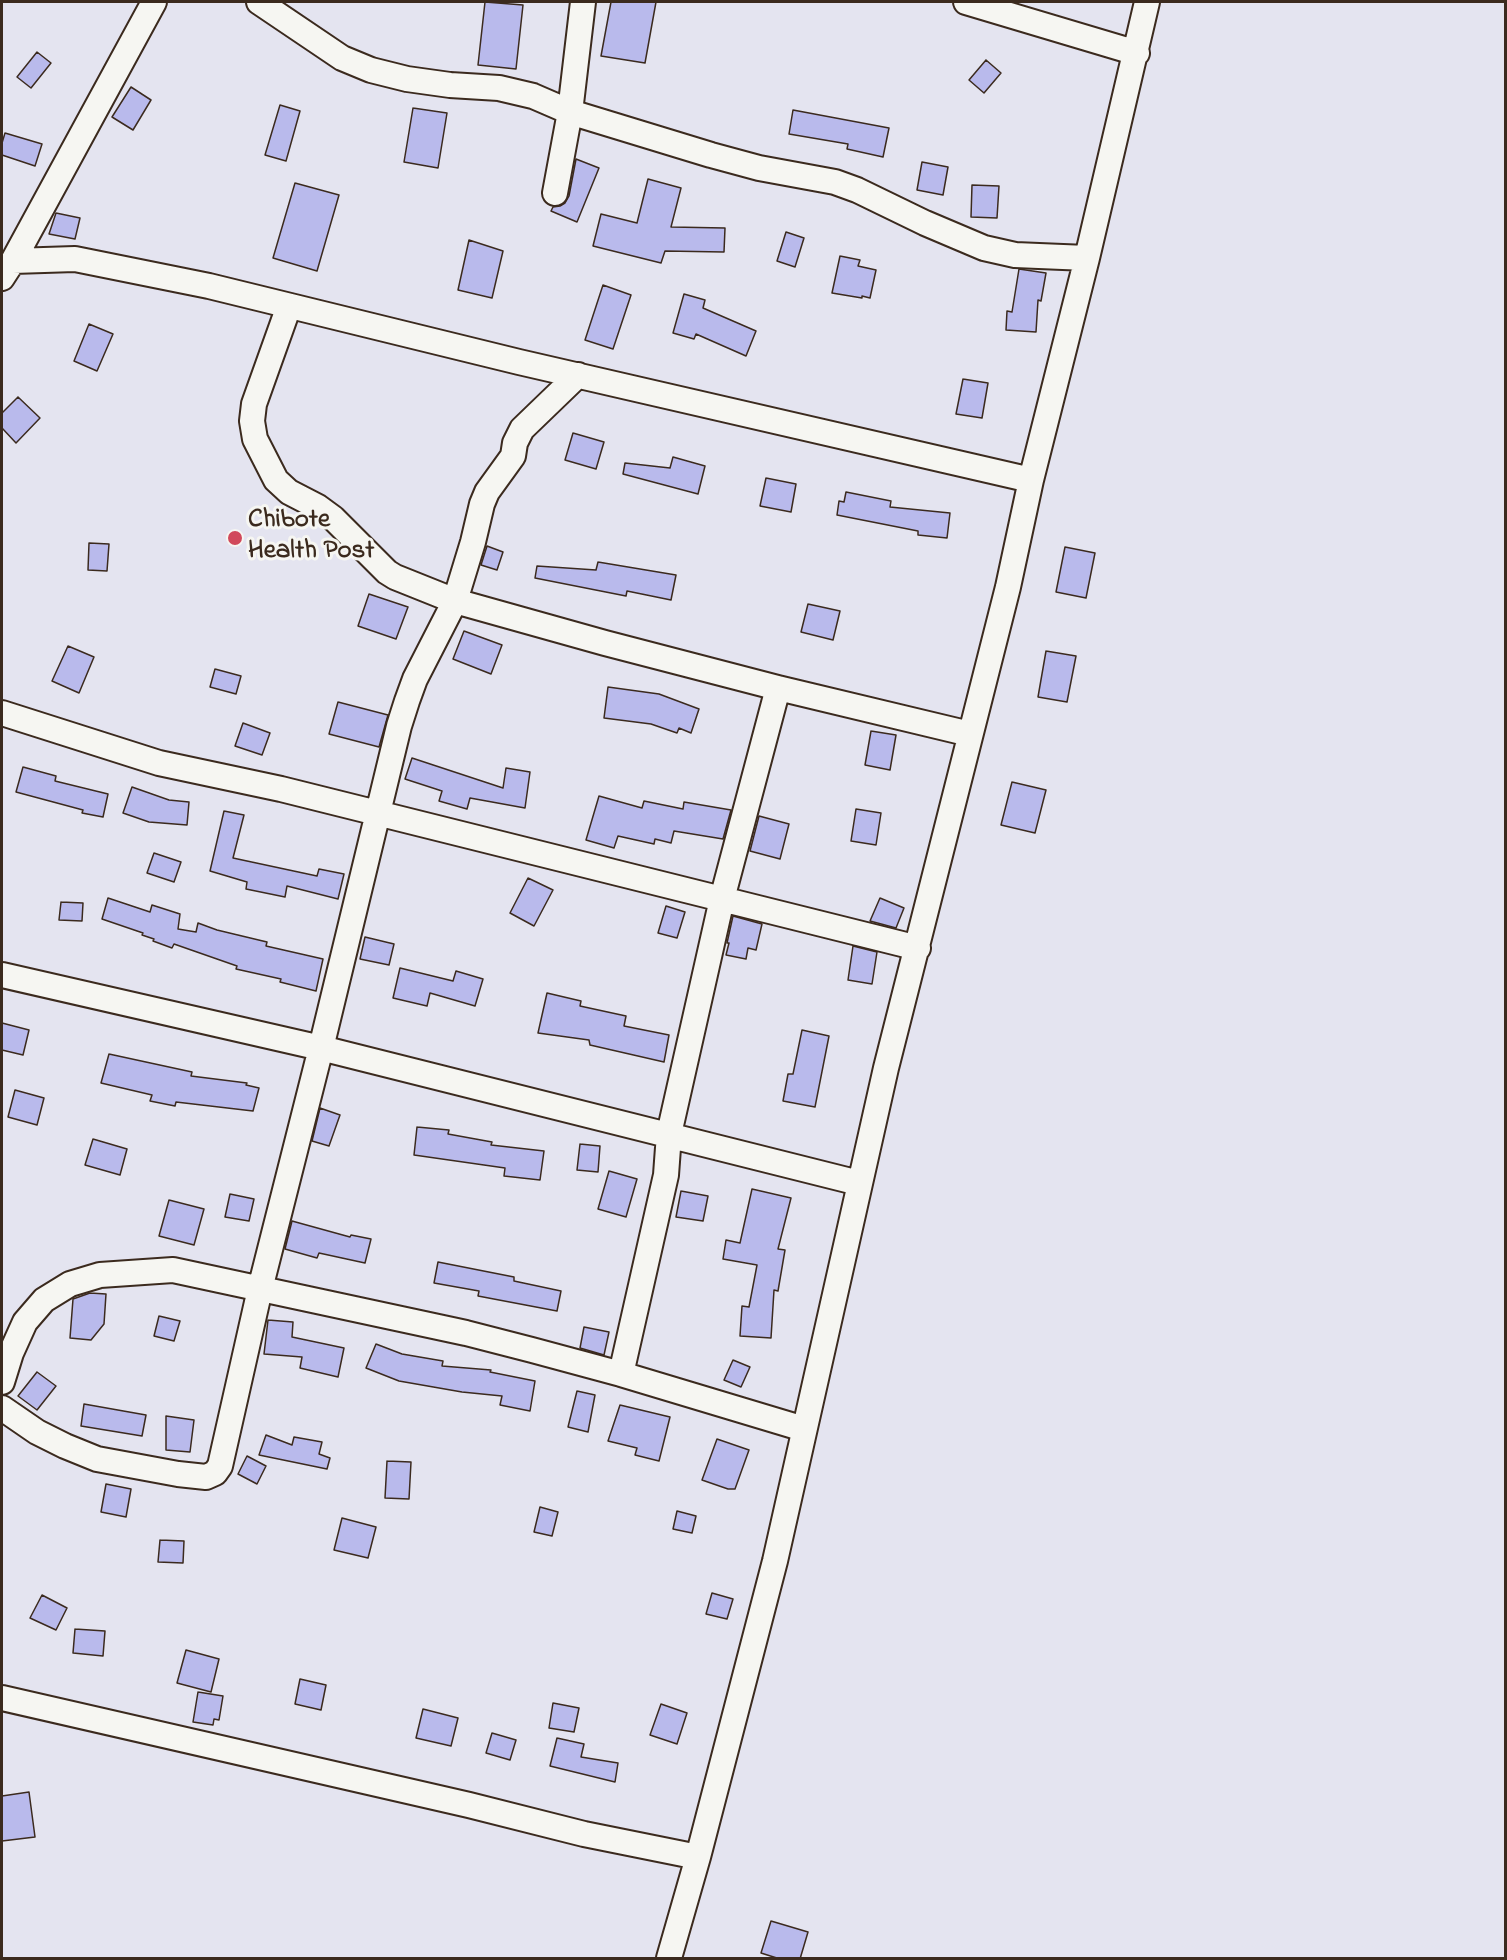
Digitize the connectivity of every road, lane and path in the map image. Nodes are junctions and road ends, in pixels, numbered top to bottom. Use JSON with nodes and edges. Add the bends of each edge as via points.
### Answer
{"nodes":[{"id":1,"x":154,"y":2,"type":"edge"},
{"id":2,"x":259,"y":2,"type":"edge"},
{"id":3,"x":583,"y":2,"type":"edge"},
{"id":4,"x":966,"y":2,"type":"edge"},
{"id":5,"x":1148,"y":2,"type":"edge"},
{"id":6,"x":1137,"y":53,"type":"junction"},
{"id":7,"x":570,"y":112,"type":"junction"},
{"id":8,"x":555,"y":193,"type":"dead end"},
{"id":9,"x":1087,"y":258,"type":"junction"},
{"id":10,"x":7,"y":269,"type":"edge"},
{"id":11,"x":288,"y":306,"type":"junction"},
{"id":12,"x":578,"y":375,"type":"junction"},
{"id":13,"x":1032,"y":480,"type":"junction"},
{"id":14,"x":455,"y":602,"type":"junction"},
{"id":15,"x":778,"y":688,"type":"junction"},
{"id":16,"x":2,"y":713,"type":"edge"},
{"id":17,"x":970,"y":734,"type":"junction"},
{"id":18,"x":379,"y":813,"type":"junction"},
{"id":19,"x":722,"y":899,"type":"junction"},
{"id":20,"x":918,"y":948,"type":"junction"},
{"id":21,"x":2,"y":975,"type":"edge"},
{"id":22,"x":321,"y":1048,"type":"junction"},
{"id":23,"x":669,"y":1134,"type":"junction"},
{"id":24,"x":859,"y":1183,"type":"junction"},
{"id":25,"x":260,"y":1289,"type":"junction"},
{"id":26,"x":621,"y":1374,"type":"junction"},
{"id":27,"x":2,"y":1382,"type":"edge"},
{"id":28,"x":2,"y":1408,"type":"edge"},
{"id":29,"x":804,"y":1429,"type":"junction"},
{"id":30,"x":2,"y":1698,"type":"edge"},
{"id":31,"x":698,"y":1857,"type":"junction"},
{"id":32,"x":669,"y":1959,"type":"edge"}],
"edges":[{"from":1,"to":10,"type":"street"},
{"from":2,"to":7,"type":"street","via":[[342,58],[371,70],[439,84],[499,88],[533,96]]},
{"from":3,"to":7,"type":"street"},
{"from":4,"to":6,"type":"street"},
{"from":5,"to":6,"type":"street"},
{"from":6,"to":9,"type":"street"},
{"from":7,"to":8,"type":"street"},
{"from":7,"to":9,"type":"street","via":[[720,158],[835,182],[984,248],[1015,255]]},
{"from":9,"to":13,"type":"street"},
{"from":10,"to":11,"type":"street","via":[[75,259]]},
{"from":11,"to":12,"type":"street"},
{"from":11,"to":14,"type":"street","via":[[254,404],[255,439],[264,460],[289,492],[333,518],[387,572]]},
{"from":12,"to":13,"type":"street"},
{"from":12,"to":14,"type":"street","via":[[522,429],[513,456],[487,492]]},
{"from":13,"to":17,"type":"street"},
{"from":14,"to":15,"type":"street"},
{"from":14,"to":18,"type":"street","via":[[415,679],[399,726]]},
{"from":15,"to":17,"type":"street"},
{"from":15,"to":19,"type":"street"},
{"from":16,"to":18,"type":"street","via":[[159,764]]},
{"from":17,"to":20,"type":"street"},
{"from":18,"to":19,"type":"street"},
{"from":18,"to":22,"type":"street"},
{"from":19,"to":20,"type":"street"},
{"from":19,"to":23,"type":"street"},
{"from":20,"to":24,"type":"street"},
{"from":21,"to":22,"type":"street"},
{"from":22,"to":23,"type":"street"},
{"from":22,"to":25,"type":"street"},
{"from":23,"to":24,"type":"street"},
{"from":23,"to":26,"type":"street","via":[[666,1175]]},
{"from":24,"to":29,"type":"street"},
{"from":25,"to":26,"type":"street","via":[[466,1333]]},
{"from":25,"to":27,"type":"street","via":[[173,1270],[100,1275],[70,1284],[44,1300],[25,1322]]},
{"from":25,"to":28,"type":"street","via":[[224,1457],[215,1473],[206,1477],[178,1474],[97,1459],[36,1432]]},
{"from":26,"to":29,"type":"street"},
{"from":29,"to":31,"type":"street","via":[[775,1561]]},
{"from":30,"to":31,"type":"street"},
{"from":31,"to":32,"type":"street"}]}
